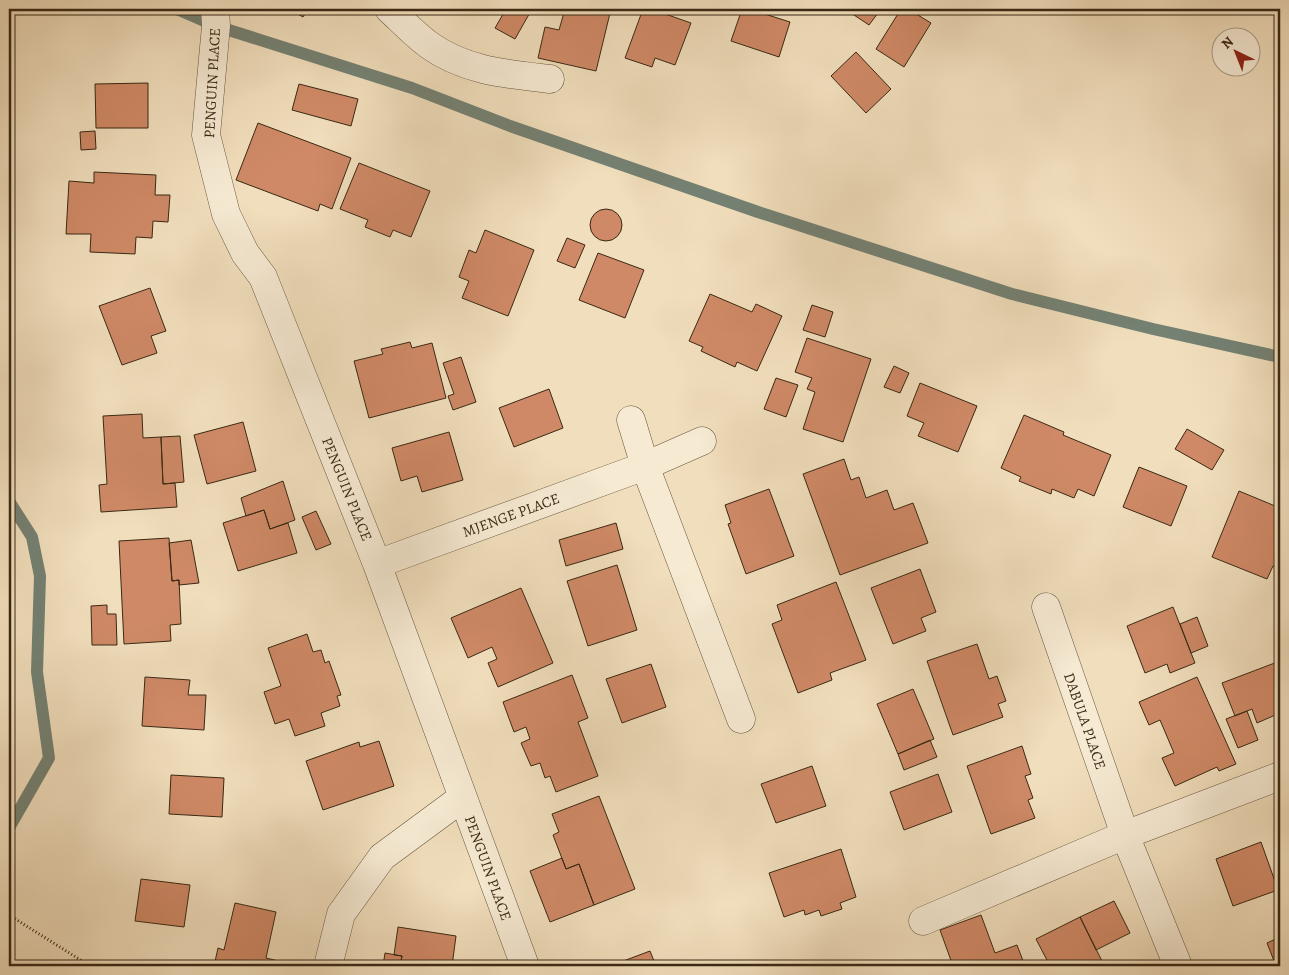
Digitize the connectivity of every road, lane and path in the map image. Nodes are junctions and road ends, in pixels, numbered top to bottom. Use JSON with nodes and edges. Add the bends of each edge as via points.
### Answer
{"nodes":[{"id":1,"x":215,"y":9,"type":"edge"},
{"id":2,"x":389,"y":9,"type":"edge"},
{"id":3,"x":550,"y":79,"type":"dead end"},
{"id":4,"x":631,"y":420,"type":"dead end"},
{"id":5,"x":702,"y":441,"type":"dead end"},
{"id":6,"x":645,"y":466,"type":"junction"},
{"id":7,"x":377,"y":564,"type":"junction"},
{"id":8,"x":1046,"y":607,"type":"dead end"},
{"id":9,"x":741,"y":718,"type":"dead end"},
{"id":10,"x":1280,"y":776,"type":"edge"},
{"id":11,"x":462,"y":798,"type":"junction"},
{"id":12,"x":1125,"y":836,"type":"junction"},
{"id":13,"x":9,"y":915,"type":"edge"},
{"id":14,"x":923,"y":921,"type":"dead end"},
{"id":15,"x":90,"y":966,"type":"edge"},
{"id":16,"x":328,"y":966,"type":"edge"},
{"id":17,"x":525,"y":966,"type":"edge"},
{"id":18,"x":1178,"y":966,"type":"edge"}],
"edges":[{"from":1,"to":7,"type":"street","name":"PENGUIN PLACE","via":[[206,134],[226,214],[245,253],[262,277]]},
{"from":2,"to":3,"type":"street","via":[[428,44],[463,64],[492,72]]},
{"from":4,"to":6,"type":"street"},
{"from":5,"to":6,"type":"street","name":"MJENGE PLACE"},
{"from":6,"to":7,"type":"street","name":"MJENGE PLACE"},
{"from":6,"to":9,"type":"street"},
{"from":7,"to":11,"type":"street","name":"PENGUIN PLACE"},
{"from":8,"to":12,"type":"street","name":"DABULA PLACE"},
{"from":10,"to":12,"type":"street"},
{"from":11,"to":16,"type":"street","via":[[382,857],[342,914]]},
{"from":11,"to":17,"type":"street","name":"PENGUIN PLACE"},
{"from":12,"to":14,"type":"street"},
{"from":12,"to":18,"type":"street","name":"DABULA PLACE"},
{"from":13,"to":15,"type":"path"}]}
